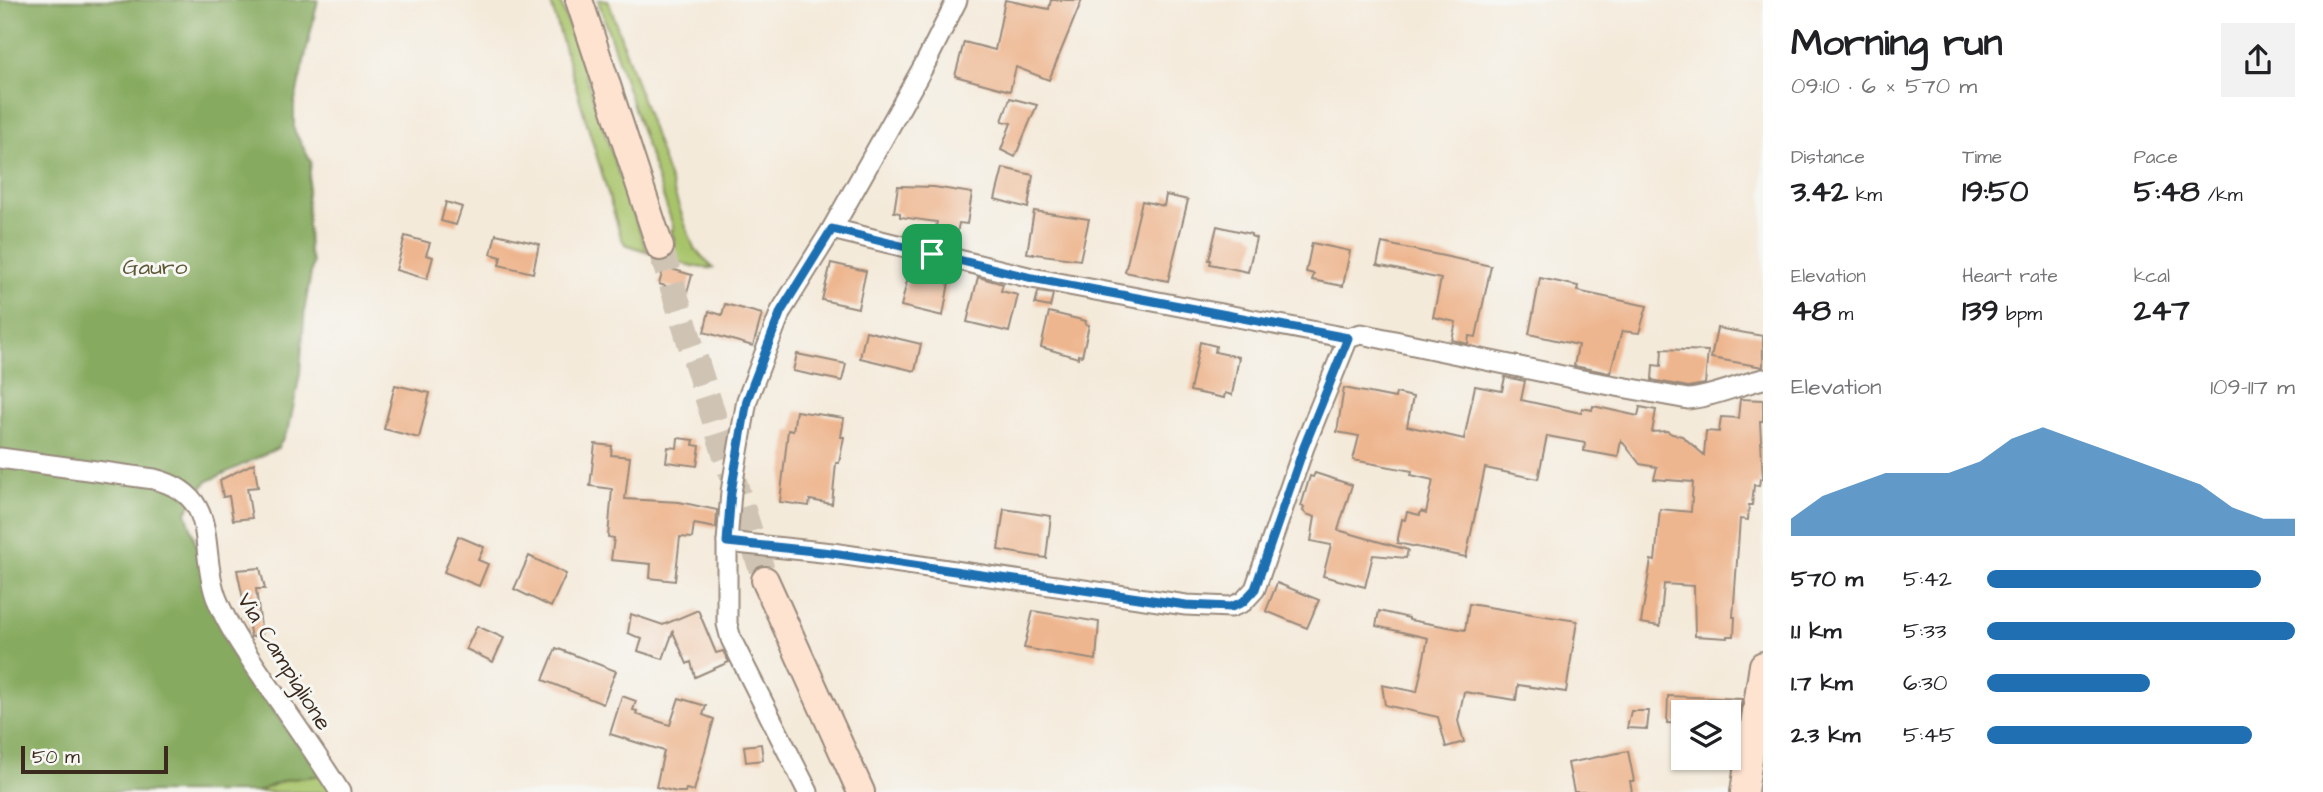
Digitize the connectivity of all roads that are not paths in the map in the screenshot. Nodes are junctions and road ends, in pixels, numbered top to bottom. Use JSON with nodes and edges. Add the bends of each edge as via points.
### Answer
{"nodes":[{"id":1,"x":579,"y":0,"type":"edge"},
{"id":2,"x":957,"y":0,"type":"edge"},
{"id":3,"x":832,"y":229,"type":"junction"},
{"id":4,"x":660,"y":247,"type":"tunnel mouth"},
{"id":5,"x":1348,"y":338,"type":"junction"},
{"id":6,"x":1763,"y":379,"type":"edge"},
{"id":7,"x":0,"y":458,"type":"edge"},
{"id":8,"x":727,"y":542,"type":"junction"},
{"id":9,"x":765,"y":580,"type":"tunnel mouth"},
{"id":10,"x":1763,"y":665,"type":"edge"},
{"id":11,"x":340,"y":792,"type":"edge"},
{"id":12,"x":808,"y":792,"type":"edge"},
{"id":13,"x":861,"y":792,"type":"edge"},
{"id":14,"x":1744,"y":792,"type":"edge"}],
"edges":[{"from":1,"to":4,"type":"main road"},
{"from":2,"to":3,"type":"street"},
{"from":3,"to":5,"type":"street","via":[[1032,278]]},
{"from":3,"to":8,"type":"street","via":[[781,311],[747,400]]},
{"from":5,"to":6,"type":"street","via":[[1361,334],[1688,399]]},
{"from":5,"to":8,"type":"street","via":[[1255,589],[1231,607],[1186,605]]},
{"from":7,"to":11,"type":"street","name":"Via Campiglione","via":[[154,479],[185,492],[203,520],[216,596],[244,650]]},
{"from":8,"to":12,"type":"street","via":[[727,624]]},
{"from":9,"to":13,"type":"main road"},
{"from":10,"to":14,"type":"main road"}]}
